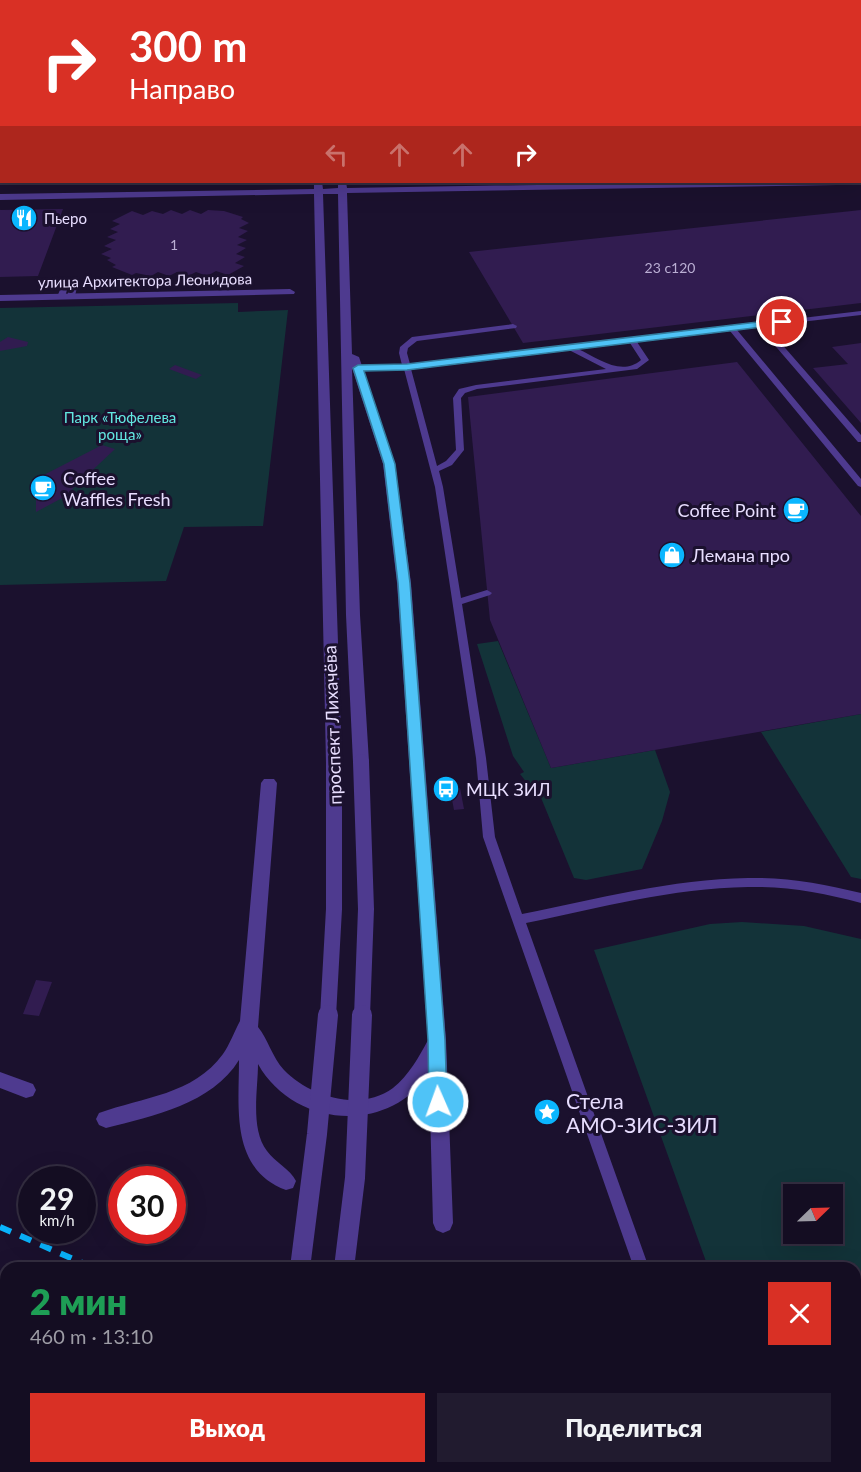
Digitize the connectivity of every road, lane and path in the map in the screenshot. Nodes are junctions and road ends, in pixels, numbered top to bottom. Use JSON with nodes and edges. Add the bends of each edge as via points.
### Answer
{"nodes":[{"id":1,"x":802,"y":183,"type":"edge"},
{"id":2,"x":342,"y":186,"type":"edge"},
{"id":3,"x":318,"y":187,"type":"edge"},
{"id":4,"x":0,"y":197,"type":"edge"},
{"id":5,"x":76,"y":278,"type":"dead end"},
{"id":6,"x":67,"y":279,"type":"dead end"},
{"id":7,"x":290,"y":292,"type":"dead end"},
{"id":8,"x":66,"y":296,"type":"junction"},
{"id":9,"x":0,"y":298,"type":"edge"},
{"id":10,"x":861,"y":313,"type":"edge"},
{"id":11,"x":761,"y":325,"type":"junction"},
{"id":12,"x":513,"y":326,"type":"dead end"},
{"id":13,"x":732,"y":328,"type":"junction"},
{"id":14,"x":632,"y":340,"type":"junction"},
{"id":15,"x":571,"y":348,"type":"junction"},
{"id":16,"x":356,"y":362,"type":"joint"},
{"id":17,"x":407,"y":367,"type":"junction"},
{"id":18,"x":615,"y":370,"type":"junction"},
{"id":19,"x":861,"y":441,"type":"edge"},
{"id":20,"x":435,"y":470,"type":"junction"},
{"id":21,"x":861,"y":484,"type":"edge"},
{"id":22,"x":487,"y":594,"type":"dead end"},
{"id":23,"x":457,"y":602,"type":"junction"},
{"id":24,"x":269,"y":783,"type":"dead end"},
{"id":25,"x":861,"y":898,"type":"edge"},
{"id":26,"x":518,"y":920,"type":"junction"},
{"id":27,"x":249,"y":1022,"type":"junction"},
{"id":28,"x":437,"y":1040,"type":"junction"},
{"id":29,"x":0,"y":1080,"type":"edge"},
{"id":30,"x":26,"y":1090,"type":"dead end"},
{"id":31,"x":106,"y":1119,"type":"dead end"},
{"id":32,"x":286,"y":1181,"type":"dead end"},
{"id":33,"x":443,"y":1223,"type":"dead end"},
{"id":34,"x":301,"y":1262,"type":"edge"},
{"id":35,"x":345,"y":1262,"type":"edge"},
{"id":36,"x":640,"y":1262,"type":"edge"}],
"edges":[{"from":1,"to":2,"type":"street"},
{"from":2,"to":3,"type":"street"},
{"from":2,"to":35,"type":"street","name":"проспект Лихачёва","bridge":true,"via":[[353,615],[366,909],[355,1178]]},
{"from":3,"to":4,"type":"street"},
{"from":3,"to":34,"type":"street","name":"проспект Лихачёва","bridge":true,"via":[[334,763],[334,910],[323,1078]]},
{"from":5,"to":8,"type":"lane"},
{"from":6,"to":8,"type":"lane"},
{"from":7,"to":8,"type":"street","name":"улица Архитектора Леонидова"},
{"from":8,"to":9,"type":"street","name":"улица Архитектора Леонидова"},
{"from":10,"to":11,"type":"lane"},
{"from":11,"to":13,"type":"lane"},
{"from":11,"to":19,"type":"lane"},
{"from":12,"to":17,"type":"lane","via":[[415,339],[404,347]]},
{"from":13,"to":14,"type":"lane"},
{"from":13,"to":21,"type":"lane"},
{"from":14,"to":15,"type":"lane"},
{"from":14,"to":18,"type":"lane","via":[[644,364]]},
{"from":15,"to":17,"type":"lane"},
{"from":15,"to":18,"type":"lane"},
{"from":16,"to":17,"type":"lane"},
{"from":16,"to":28,"type":"street","via":[[390,464],[404,583]]},
{"from":17,"to":20,"type":"lane"},
{"from":18,"to":20,"type":"lane","via":[[462,391],[457,398],[460,450],[450,463]]},
{"from":20,"to":23,"type":"lane"},
{"from":22,"to":23,"type":"lane"},
{"from":23,"to":26,"type":"lane","via":[[489,837]]},
{"from":24,"to":27,"type":"street"},
{"from":25,"to":26,"type":"lane","via":[[803,885],[723,883]]},
{"from":26,"to":36,"type":"lane"},
{"from":27,"to":28,"type":"street","via":[[259,1051],[277,1077],[291,1091],[324,1105],[360,1108],[392,1098],[422,1070]]},
{"from":27,"to":31,"type":"street","via":[[227,1064],[205,1083],[158,1106]]},
{"from":27,"to":32,"type":"street","via":[[250,1141],[264,1166]]},
{"from":28,"to":33,"type":"street"},
{"from":29,"to":30,"type":"street"}]}
